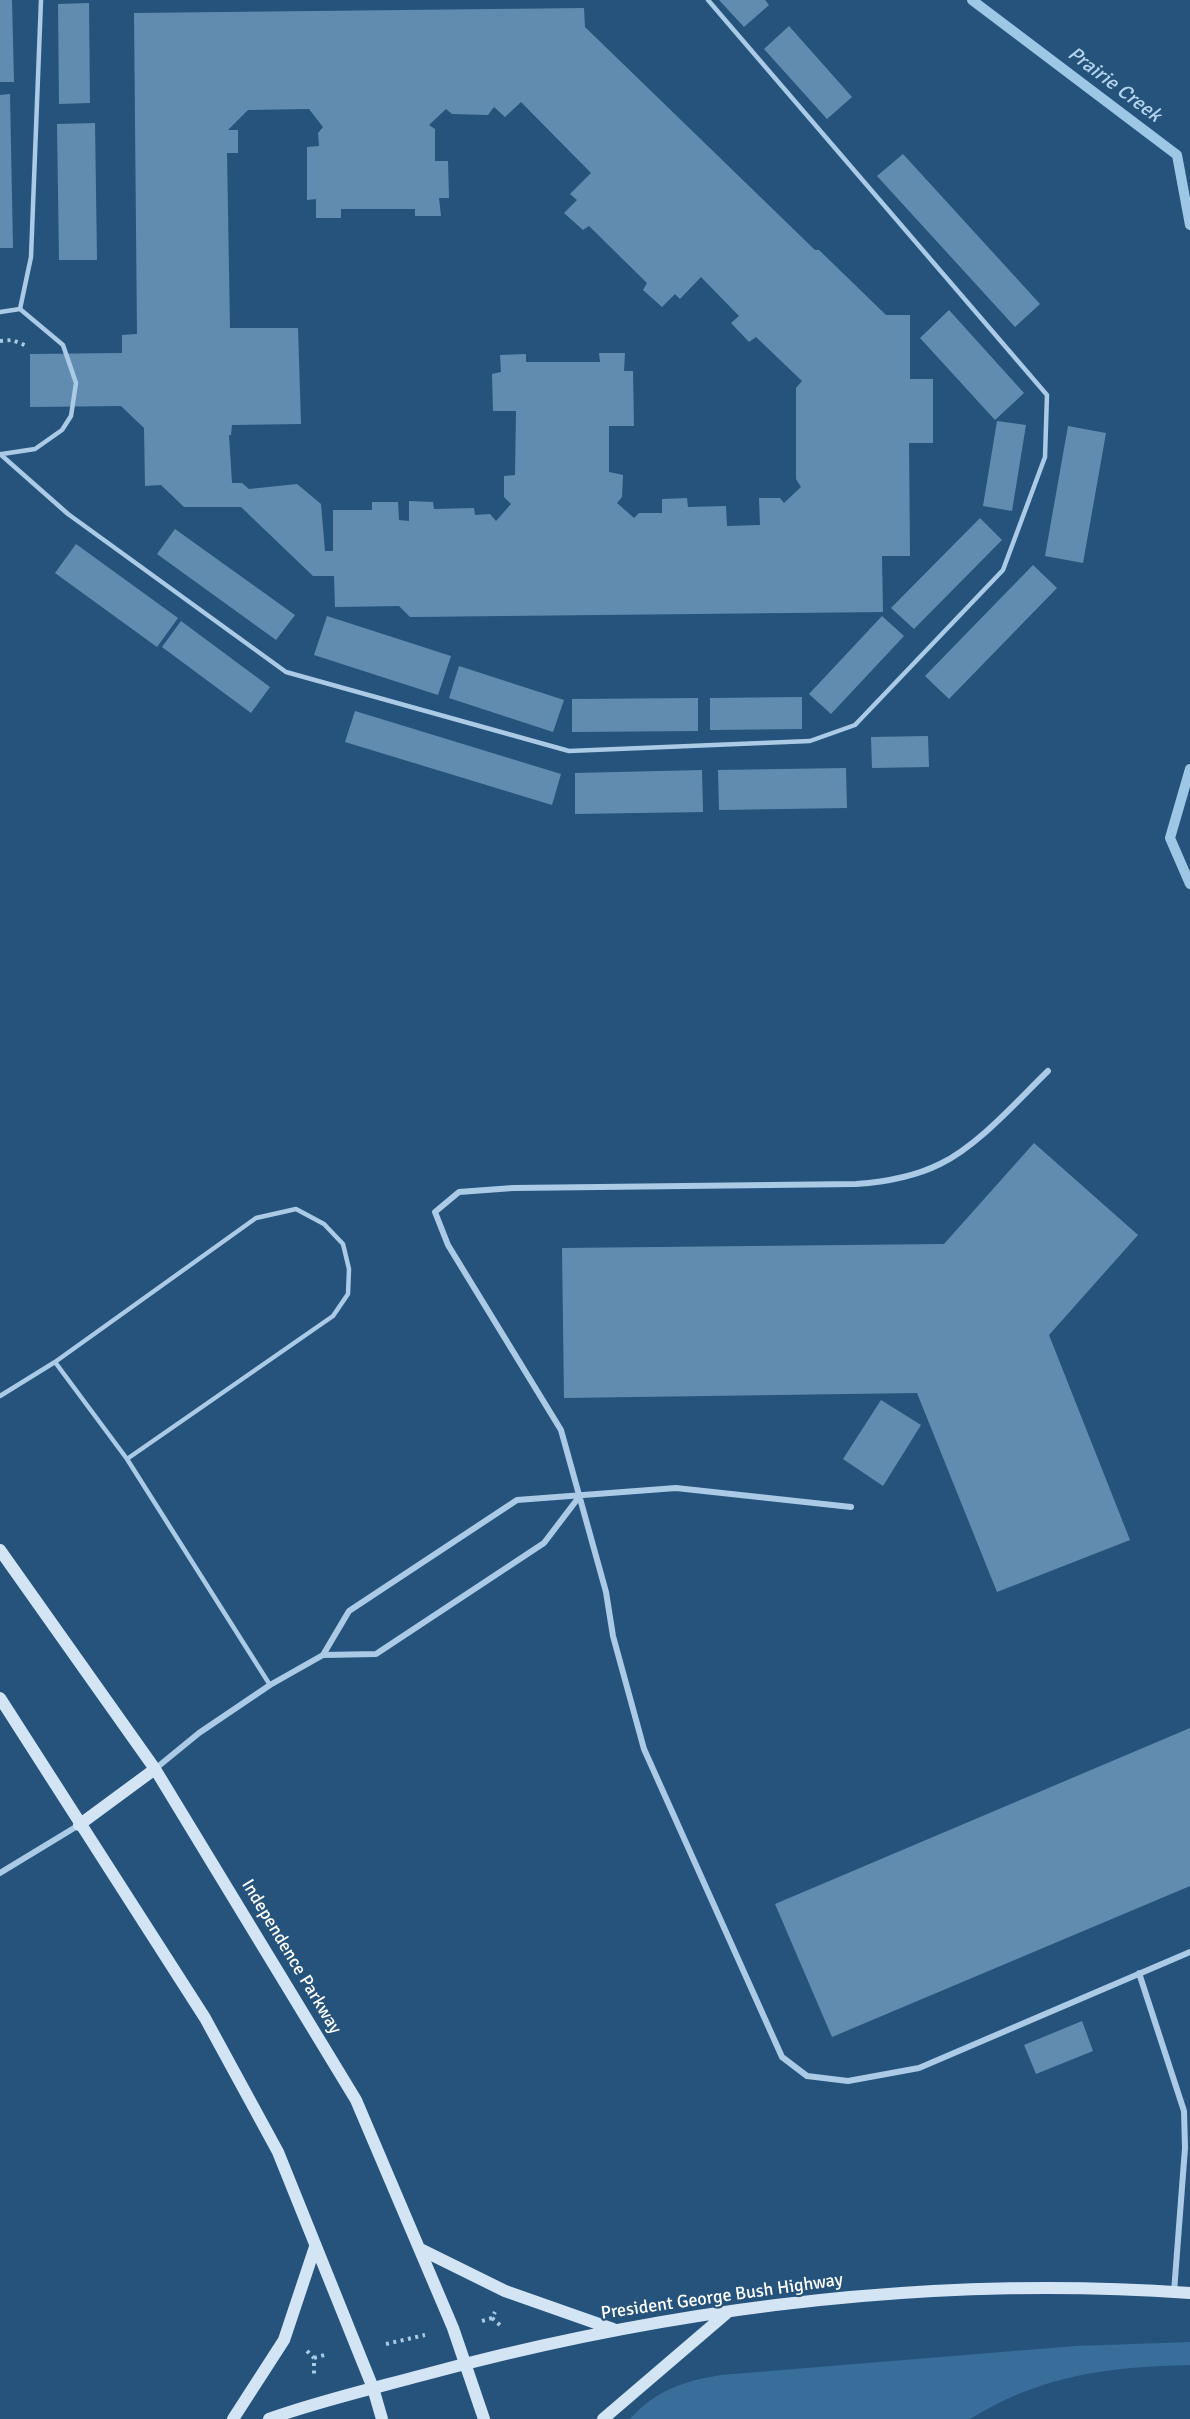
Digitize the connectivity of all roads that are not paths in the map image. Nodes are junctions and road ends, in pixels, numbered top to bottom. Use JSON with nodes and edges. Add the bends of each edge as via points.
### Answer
{"nodes":[{"id":1,"x":41,"y":0,"type":"edge"},
{"id":2,"x":708,"y":0,"type":"edge"},
{"id":3,"x":20,"y":309,"type":"junction"},
{"id":4,"x":0,"y":312,"type":"edge"},
{"id":5,"x":1,"y":454,"type":"edge"},
{"id":6,"x":1048,"y":1071,"type":"dead end"},
{"id":7,"x":55,"y":1362,"type":"junction"},
{"id":8,"x":0,"y":1396,"type":"edge"},
{"id":9,"x":126,"y":1459,"type":"junction"},
{"id":10,"x":579,"y":1497,"type":"junction"},
{"id":11,"x":851,"y":1507,"type":"dead end"},
{"id":12,"x":0,"y":1550,"type":"edge"},
{"id":13,"x":323,"y":1655,"type":"junction"},
{"id":14,"x":270,"y":1686,"type":"junction"},
{"id":15,"x":0,"y":1698,"type":"edge"},
{"id":16,"x":155,"y":1769,"type":"junction"},
{"id":17,"x":79,"y":1825,"type":"junction"},
{"id":18,"x":0,"y":1873,"type":"edge"},
{"id":19,"x":1190,"y":1952,"type":"edge"},
{"id":20,"x":1139,"y":1974,"type":"junction"},
{"id":21,"x":315,"y":2247,"type":"junction"},
{"id":22,"x":420,"y":2249,"type":"junction"},
{"id":23,"x":1174,"y":2292,"type":"junction"},
{"id":24,"x":1190,"y":2293,"type":"edge"},
{"id":25,"x":729,"y":2311,"type":"junction"},
{"id":26,"x":614,"y":2329,"type":"junction"},
{"id":27,"x":466,"y":2363,"type":"junction"},
{"id":28,"x":373,"y":2388,"type":"junction"},
{"id":29,"x":233,"y":2419,"type":"edge"},
{"id":30,"x":269,"y":2419,"type":"edge"},
{"id":31,"x":382,"y":2419,"type":"edge"},
{"id":32,"x":484,"y":2419,"type":"edge"},
{"id":33,"x":603,"y":2419,"type":"edge"}],
"edges":[{"from":1,"to":3,"type":"lane","via":[[30,257]]},
{"from":2,"to":5,"type":"lane","via":[[1047,395],[1045,457],[1003,570],[855,725],[810,741],[569,751],[286,672],[68,514]]},
{"from":3,"to":4,"type":"lane"},
{"from":3,"to":5,"type":"lane","via":[[63,345],[76,383],[70,416],[62,430],[35,450]]},
{"from":6,"to":10,"type":"street","via":[[980,1136],[941,1164],[893,1181],[513,1188],[459,1192],[435,1212],[448,1245],[561,1430]]},
{"from":7,"to":8,"type":"lane"},
{"from":7,"to":9,"type":"lane"},
{"from":7,"to":9,"type":"lane","via":[[256,1218],[296,1209],[324,1224],[343,1244],[349,1269],[348,1294],[333,1316]]},
{"from":9,"to":14,"type":"lane"},
{"from":10,"to":11,"type":"street","via":[[676,1488]]},
{"from":10,"to":13,"type":"street","via":[[544,1543],[376,1654]]},
{"from":10,"to":13,"type":"street","via":[[518,1500],[349,1611]]},
{"from":10,"to":20,"type":"street","via":[[644,1749],[782,2057],[807,2076],[848,2081],[919,2068]]},
{"from":12,"to":16,"type":"main road","name":"Independence Parkway"},
{"from":13,"to":14,"type":"street"},
{"from":14,"to":16,"type":"street","via":[[199,1733]]},
{"from":15,"to":17,"type":"main road"},
{"from":16,"to":17,"type":"main road"},
{"from":16,"to":22,"type":"main road","name":"Independence Parkway","via":[[356,2100]]},
{"from":17,"to":18,"type":"street"},
{"from":17,"to":21,"type":"main road","via":[[206,2018],[278,2152]]},
{"from":19,"to":20,"type":"street"},
{"from":20,"to":23,"type":"street","via":[[1184,2111],[1185,2148]]},
{"from":21,"to":28,"type":"main road"},
{"from":21,"to":29,"type":"main road","via":[[284,2340]]},
{"from":22,"to":26,"type":"main road","via":[[505,2291]]},
{"from":22,"to":27,"type":"main road","name":"Independence Parkway"},
{"from":23,"to":24,"type":"main road","name":"President George Bush Highway"},
{"from":23,"to":25,"type":"main road","name":"President George Bush Highway","via":[[949,2291]]},
{"from":25,"to":26,"type":"main road","name":"President George Bush Highway"},
{"from":25,"to":33,"type":"main road"},
{"from":26,"to":27,"type":"main road","name":"President George Bush Highway"},
{"from":27,"to":28,"type":"main road","name":"President George Bush Highway"},
{"from":27,"to":32,"type":"main road","name":"Independence Parkway"},
{"from":28,"to":30,"type":"main road","name":"President George Bush Highway"},
{"from":28,"to":31,"type":"main road"}]}
